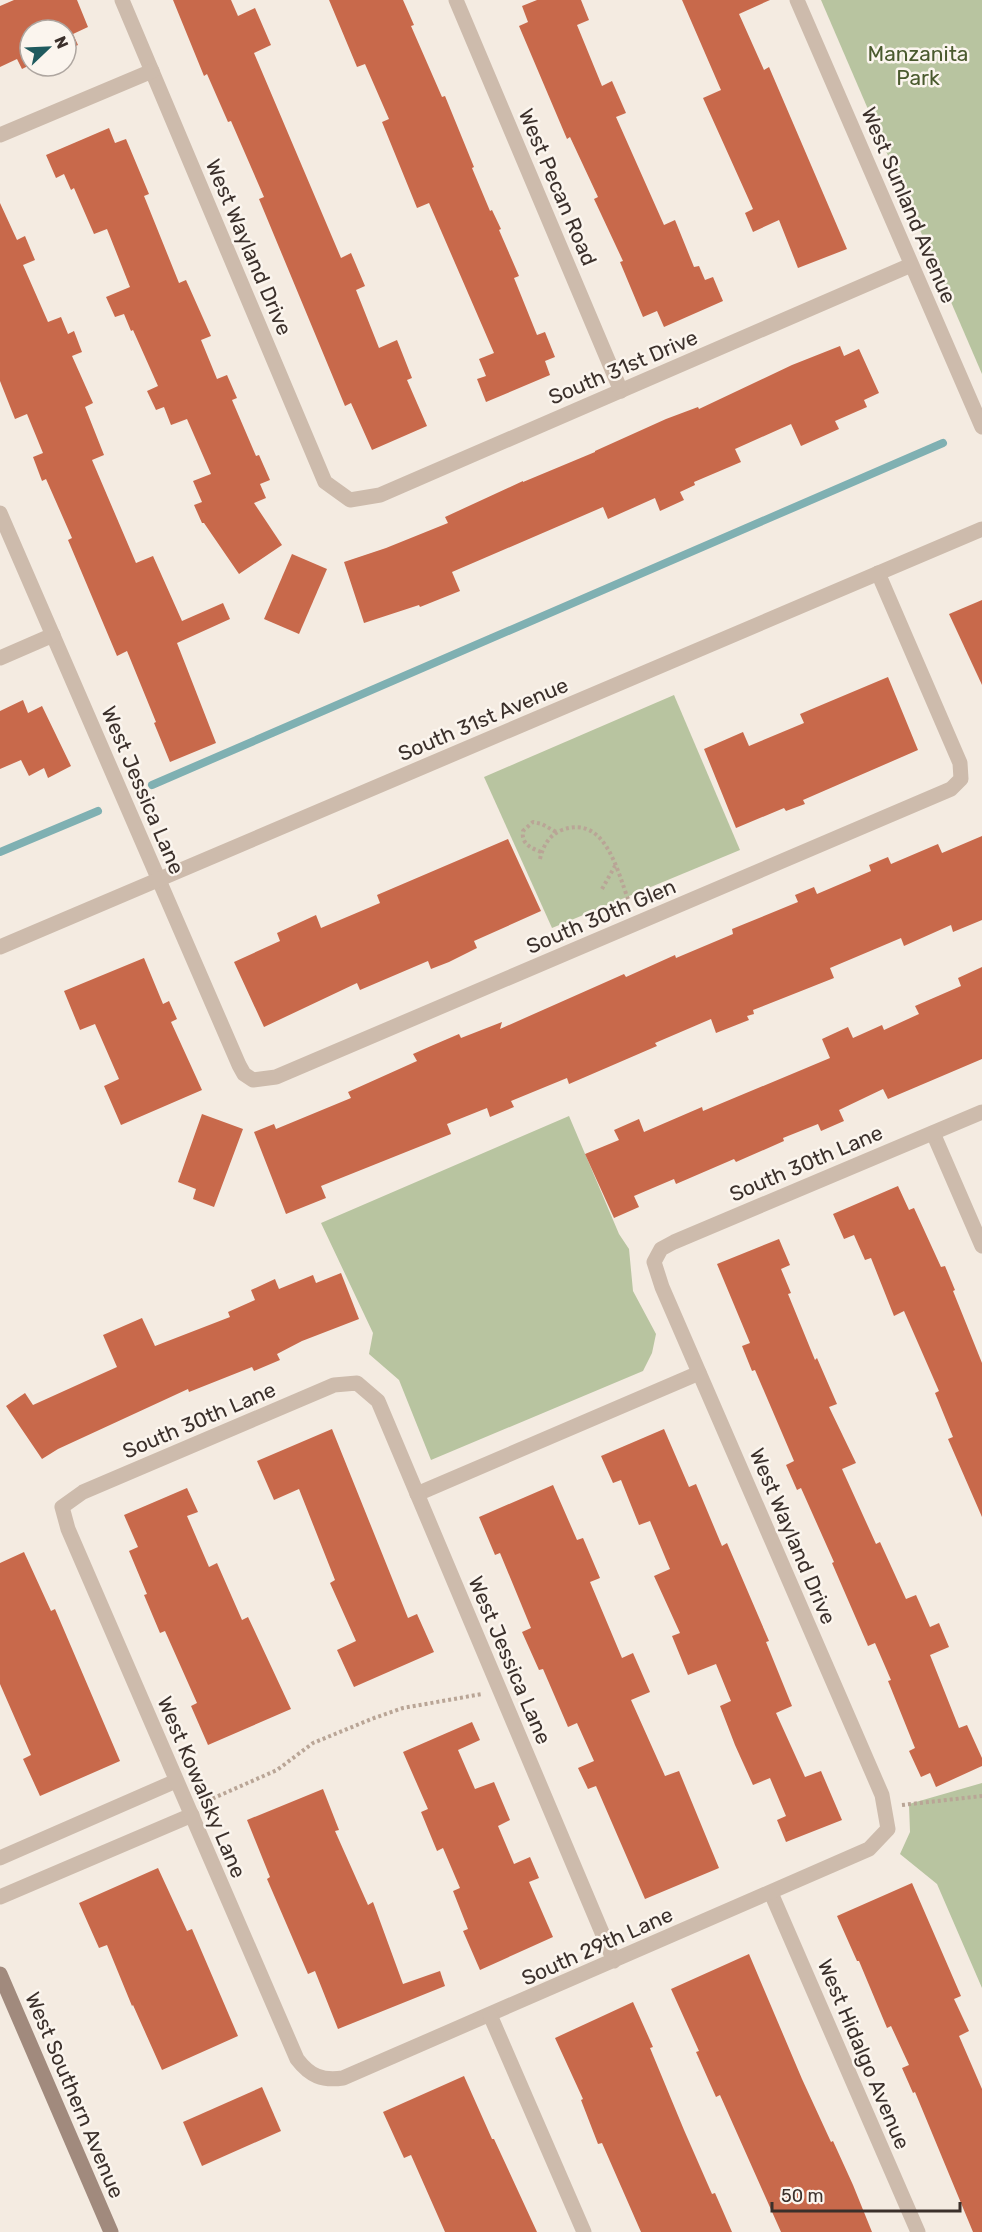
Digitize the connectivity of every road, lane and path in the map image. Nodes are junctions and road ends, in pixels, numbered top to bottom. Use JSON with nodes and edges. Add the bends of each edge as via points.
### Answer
{"nodes":[{"id":1,"x":122,"y":0,"type":"edge"},
{"id":2,"x":456,"y":0,"type":"edge"},
{"id":3,"x":797,"y":0,"type":"edge"},
{"id":4,"x":152,"y":70,"type":"junction"},
{"id":5,"x":0,"y":135,"type":"edge"},
{"id":6,"x":911,"y":265,"type":"junction"},
{"id":7,"x":621,"y":391,"type":"junction"},
{"id":8,"x":982,"y":427,"type":"edge"},
{"id":9,"x":350,"y":500,"type":"joint"},
{"id":10,"x":0,"y":513,"type":"edge"},
{"id":11,"x":982,"y":529,"type":"edge"},
{"id":12,"x":878,"y":573,"type":"junction"},
{"id":13,"x":53,"y":635,"type":"junction"},
{"id":14,"x":0,"y":658,"type":"edge"},
{"id":15,"x":557,"y":833,"type":"junction"},
{"id":16,"x":541,"y":852,"type":"junction"},
{"id":17,"x":540,"y":858,"type":"dead end"},
{"id":18,"x":615,"y":866,"type":"junction"},
{"id":19,"x":159,"y":879,"type":"junction"},
{"id":20,"x":603,"y":889,"type":"dead end"},
{"id":21,"x":628,"y":899,"type":"dead end"},
{"id":22,"x":0,"y":947,"type":"edge"},
{"id":23,"x":253,"y":1080,"type":"joint"},
{"id":24,"x":982,"y":1112,"type":"edge"},
{"id":25,"x":933,"y":1133,"type":"junction"},
{"id":26,"x":982,"y":1246,"type":"edge"},
{"id":27,"x":654,"y":1262,"type":"joint"},
{"id":28,"x":699,"y":1373,"type":"junction"},
{"id":29,"x":357,"y":1383,"type":"joint"},
{"id":30,"x":417,"y":1494,"type":"junction"},
{"id":31,"x":62,"y":1508,"type":"joint"},
{"id":32,"x":500,"y":1688,"type":"junction"},
{"id":33,"x":177,"y":1781,"type":"junction"},
{"id":34,"x":982,"y":1796,"type":"edge"},
{"id":35,"x":885,"y":1806,"type":"junction"},
{"id":36,"x":190,"y":1812,"type":"junction"},
{"id":37,"x":888,"y":1829,"type":"joint"},
{"id":38,"x":0,"y":1858,"type":"edge"},
{"id":39,"x":771,"y":1893,"type":"junction"},
{"id":40,"x":0,"y":1897,"type":"edge"},
{"id":41,"x":614,"y":1961,"type":"junction"},
{"id":42,"x":0,"y":1974,"type":"edge"},
{"id":43,"x":490,"y":2015,"type":"junction"},
{"id":44,"x":314,"y":2076,"type":"joint"},
{"id":45,"x":111,"y":2232,"type":"edge"},
{"id":46,"x":584,"y":2232,"type":"edge"},
{"id":47,"x":918,"y":2232,"type":"edge"}],
"edges":[{"from":1,"to":4,"type":"street","name":"West Wayland Drive"},
{"from":2,"to":7,"type":"street","name":"West Pecan Road"},
{"from":3,"to":6,"type":"street","name":"West Sunland Avenue"},
{"from":4,"to":5,"type":"street"},
{"from":4,"to":9,"type":"street","name":"West Wayland Drive","via":[[325,482]]},
{"from":6,"to":7,"type":"street","name":"South 31st Drive"},
{"from":6,"to":8,"type":"street","name":"West Sunland Avenue"},
{"from":7,"to":9,"type":"street","name":"South 31st Drive","via":[[380,495]]},
{"from":10,"to":13,"type":"street","name":"West Jessica Lane"},
{"from":11,"to":12,"type":"street","name":"South 31st Avenue"},
{"from":12,"to":19,"type":"street","name":"South 31st Avenue"},
{"from":12,"to":23,"type":"street","name":"South 30th Glen","via":[[960,763],[961,779],[951,789],[298,1068],[276,1077]]},
{"from":13,"to":14,"type":"street"},
{"from":13,"to":19,"type":"street","name":"West Jessica Lane"},
{"from":15,"to":16,"type":"path"},
{"from":15,"to":16,"type":"path","via":[[533,822],[523,831],[524,842]]},
{"from":15,"to":18,"type":"path","via":[[572,828],[591,831],[608,847]]},
{"from":16,"to":17,"type":"path"},
{"from":18,"to":20,"type":"path"},
{"from":18,"to":21,"type":"path"},
{"from":19,"to":22,"type":"street","name":"South 31st Avenue"},
{"from":19,"to":23,"type":"street","name":"West Jessica Lane","via":[[239,1065]]},
{"from":24,"to":25,"type":"street","name":"South 30th Lane"},
{"from":25,"to":26,"type":"street"},
{"from":25,"to":27,"type":"street","name":"South 30th Lane","via":[[674,1242],[662,1249]]},
{"from":27,"to":28,"type":"street","name":"West Wayland Drive"},
{"from":28,"to":30,"type":"street"},
{"from":28,"to":35,"type":"street","name":"West Wayland Drive"},
{"from":29,"to":30,"type":"street","name":"West Jessica Lane","via":[[378,1401]]},
{"from":29,"to":31,"type":"street","name":"South 30th Lane","via":[[334,1385],[83,1492]]},
{"from":30,"to":32,"type":"street","name":"West Jessica Lane"},
{"from":31,"to":33,"type":"street","name":"West Kowalsky Lane"},
{"from":32,"to":36,"type":"path","via":[[478,1696],[403,1708],[374,1718],[313,1743],[277,1770]]},
{"from":32,"to":41,"type":"street","name":"West Jessica Lane"},
{"from":33,"to":36,"type":"street","name":"West Kowalsky Lane"},
{"from":33,"to":38,"type":"street"},
{"from":34,"to":35,"type":"path"},
{"from":35,"to":37,"type":"street","name":"West Wayland Drive"},
{"from":36,"to":40,"type":"street"},
{"from":36,"to":44,"type":"street","name":"West Kowalsky Lane","via":[[297,2059]]},
{"from":37,"to":39,"type":"street","name":"South 29th Lane","via":[[869,1849]]},
{"from":39,"to":41,"type":"street","name":"South 29th Lane"},
{"from":39,"to":47,"type":"street","name":"West Hidalgo Avenue"},
{"from":41,"to":43,"type":"street","name":"South 29th Lane"},
{"from":42,"to":45,"type":"main road","name":"West Southern Avenue"},
{"from":43,"to":44,"type":"street","name":"South 29th Lane","via":[[343,2078],[327,2080]]},
{"from":43,"to":46,"type":"street"}]}
